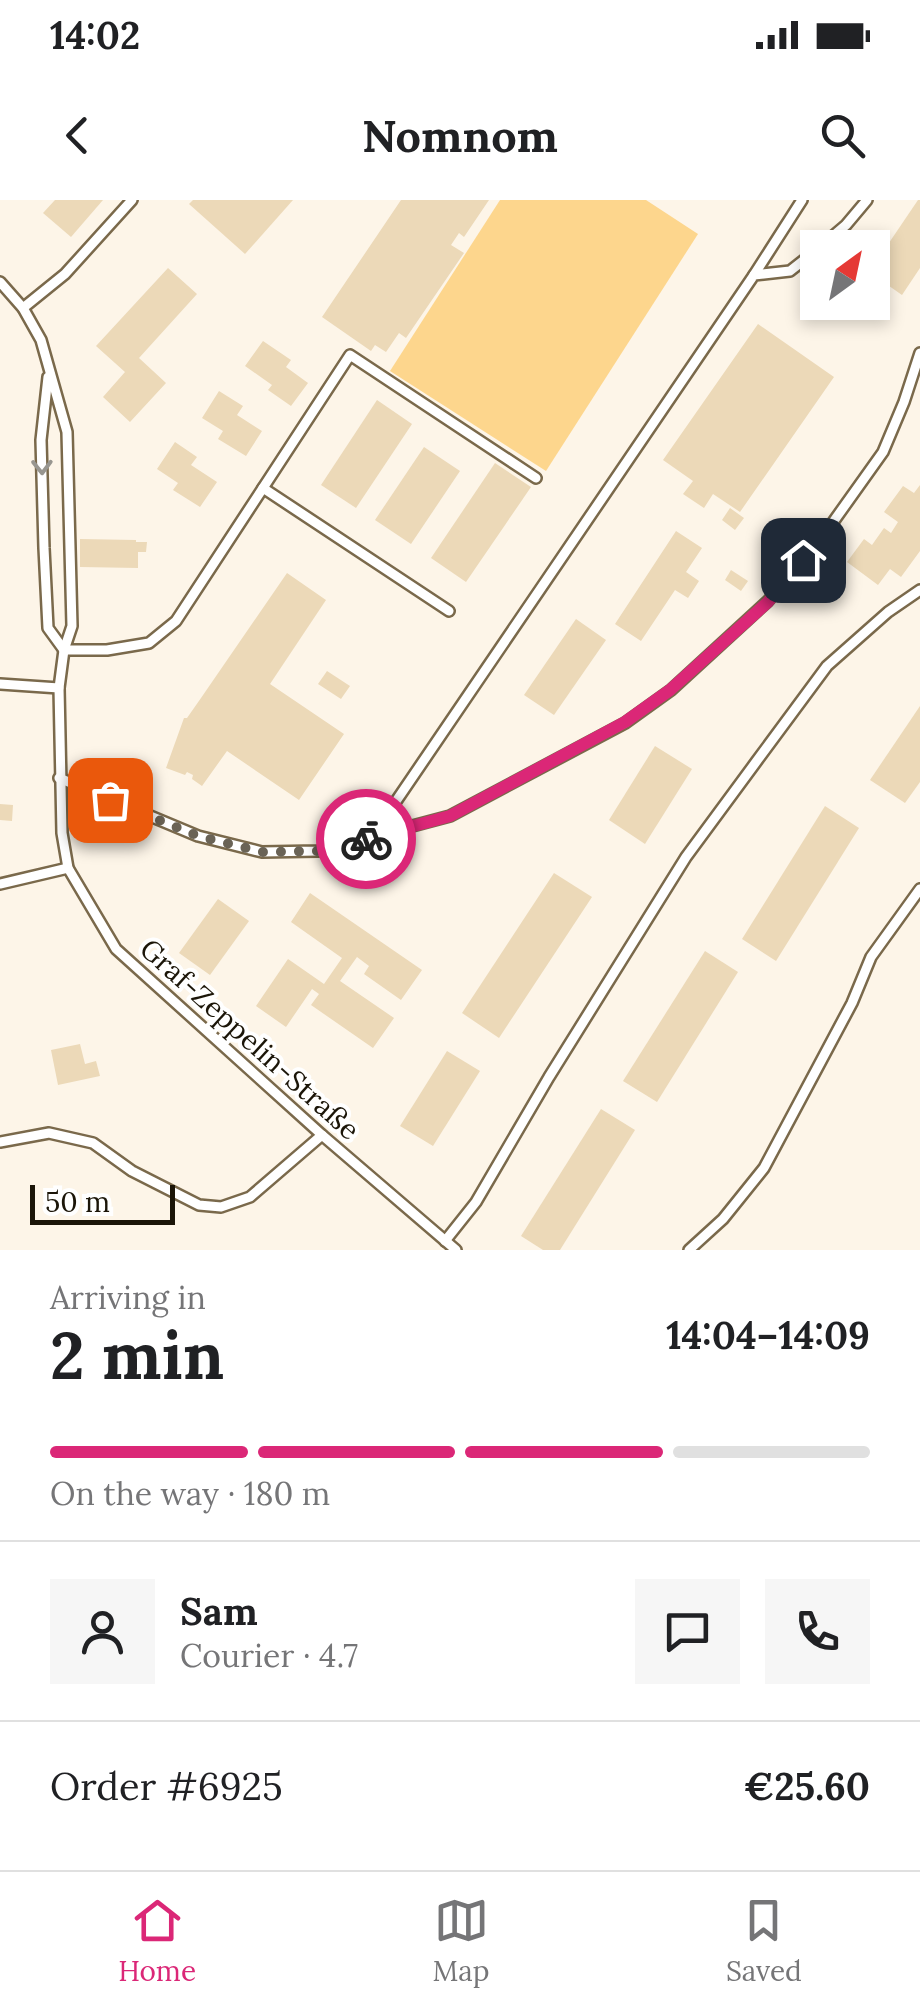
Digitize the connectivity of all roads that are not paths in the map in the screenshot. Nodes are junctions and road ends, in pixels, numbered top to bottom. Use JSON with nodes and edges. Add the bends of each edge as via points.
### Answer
{"nodes":[{"id":1,"x":132,"y":200,"type":"edge"},
{"id":2,"x":802,"y":200,"type":"edge"},
{"id":3,"x":867,"y":200,"type":"edge"},
{"id":4,"x":840,"y":230,"type":"edge"},
{"id":5,"x":800,"y":263,"type":"edge"},
{"id":6,"x":754,"y":275,"type":"junction"},
{"id":7,"x":0,"y":282,"type":"edge"},
{"id":8,"x":23,"y":308,"type":"junction"},
{"id":9,"x":920,"y":353,"type":"edge"},
{"id":10,"x":49,"y":370,"type":"junction"},
{"id":11,"x":536,"y":478,"type":"dead end"},
{"id":12,"x":263,"y":488,"type":"junction"},
{"id":13,"x":920,"y":590,"type":"edge"},
{"id":14,"x":449,"y":612,"type":"dead end"},
{"id":15,"x":64,"y":650,"type":"junction"},
{"id":16,"x":0,"y":684,"type":"edge"},
{"id":17,"x":59,"y":688,"type":"junction"},
{"id":18,"x":59,"y":778,"type":"junction"},
{"id":19,"x":372,"y":838,"type":"junction"},
{"id":20,"x":68,"y":868,"type":"junction"},
{"id":21,"x":0,"y":884,"type":"edge"},
{"id":22,"x":920,"y":888,"type":"edge"},
{"id":23,"x":322,"y":1135,"type":"junction"},
{"id":24,"x":0,"y":1142,"type":"edge"},
{"id":25,"x":445,"y":1241,"type":"junction"},
{"id":26,"x":456,"y":1250,"type":"edge"},
{"id":27,"x":689,"y":1250,"type":"edge"}],
"edges":[{"from":1,"to":8,"type":"lane","via":[[65,274]]},
{"from":2,"to":6,"type":"lane"},
{"from":3,"to":4,"type":"lane"},
{"from":5,"to":6,"type":"lane","via":[[790,272]]},
{"from":6,"to":19,"type":"lane"},
{"from":7,"to":8,"type":"lane","name":"Graf-Zeppelin-Straße"},
{"from":8,"to":10,"type":"lane","name":"Graf-Zeppelin-Straße"},
{"from":9,"to":19,"type":"lane","via":[[883,452],[820,539],[768,602],[670,690],[625,722],[450,816]]},
{"from":10,"to":15,"type":"lane","name":"Graf-Zeppelin-Straße","via":[[68,432],[72,626]]},
{"from":10,"to":15,"type":"lane","name":"Graf-Zeppelin-Straße","one_way":true,"via":[[41,440],[48,628]]},
{"from":11,"to":12,"type":"lane","via":[[350,355]]},
{"from":12,"to":14,"type":"lane"},
{"from":12,"to":15,"type":"lane","via":[[162,634],[131,648]]},
{"from":13,"to":25,"type":"lane","via":[[827,666],[686,857],[476,1202]]},
{"from":15,"to":17,"type":"lane","name":"Graf-Zeppelin-Straße"},
{"from":16,"to":17,"type":"lane"},
{"from":17,"to":18,"type":"lane","name":"Graf-Zeppelin-Straße"},
{"from":18,"to":19,"type":"lane","via":[[198,836],[262,852],[318,851]]},
{"from":18,"to":20,"type":"lane","name":"Graf-Zeppelin-Straße"},
{"from":20,"to":21,"type":"lane"},
{"from":20,"to":23,"type":"lane","name":"Graf-Zeppelin-Straße","via":[[116,949]]},
{"from":22,"to":27,"type":"lane","via":[[871,957],[764,1168]]},
{"from":23,"to":24,"type":"lane","via":[[250,1197],[222,1207],[199,1205],[94,1143],[49,1133]]},
{"from":23,"to":25,"type":"lane","name":"Graf-Zeppelin-Straße"},
{"from":25,"to":26,"type":"lane","name":"Graf-Zeppelin-Straße"}]}
